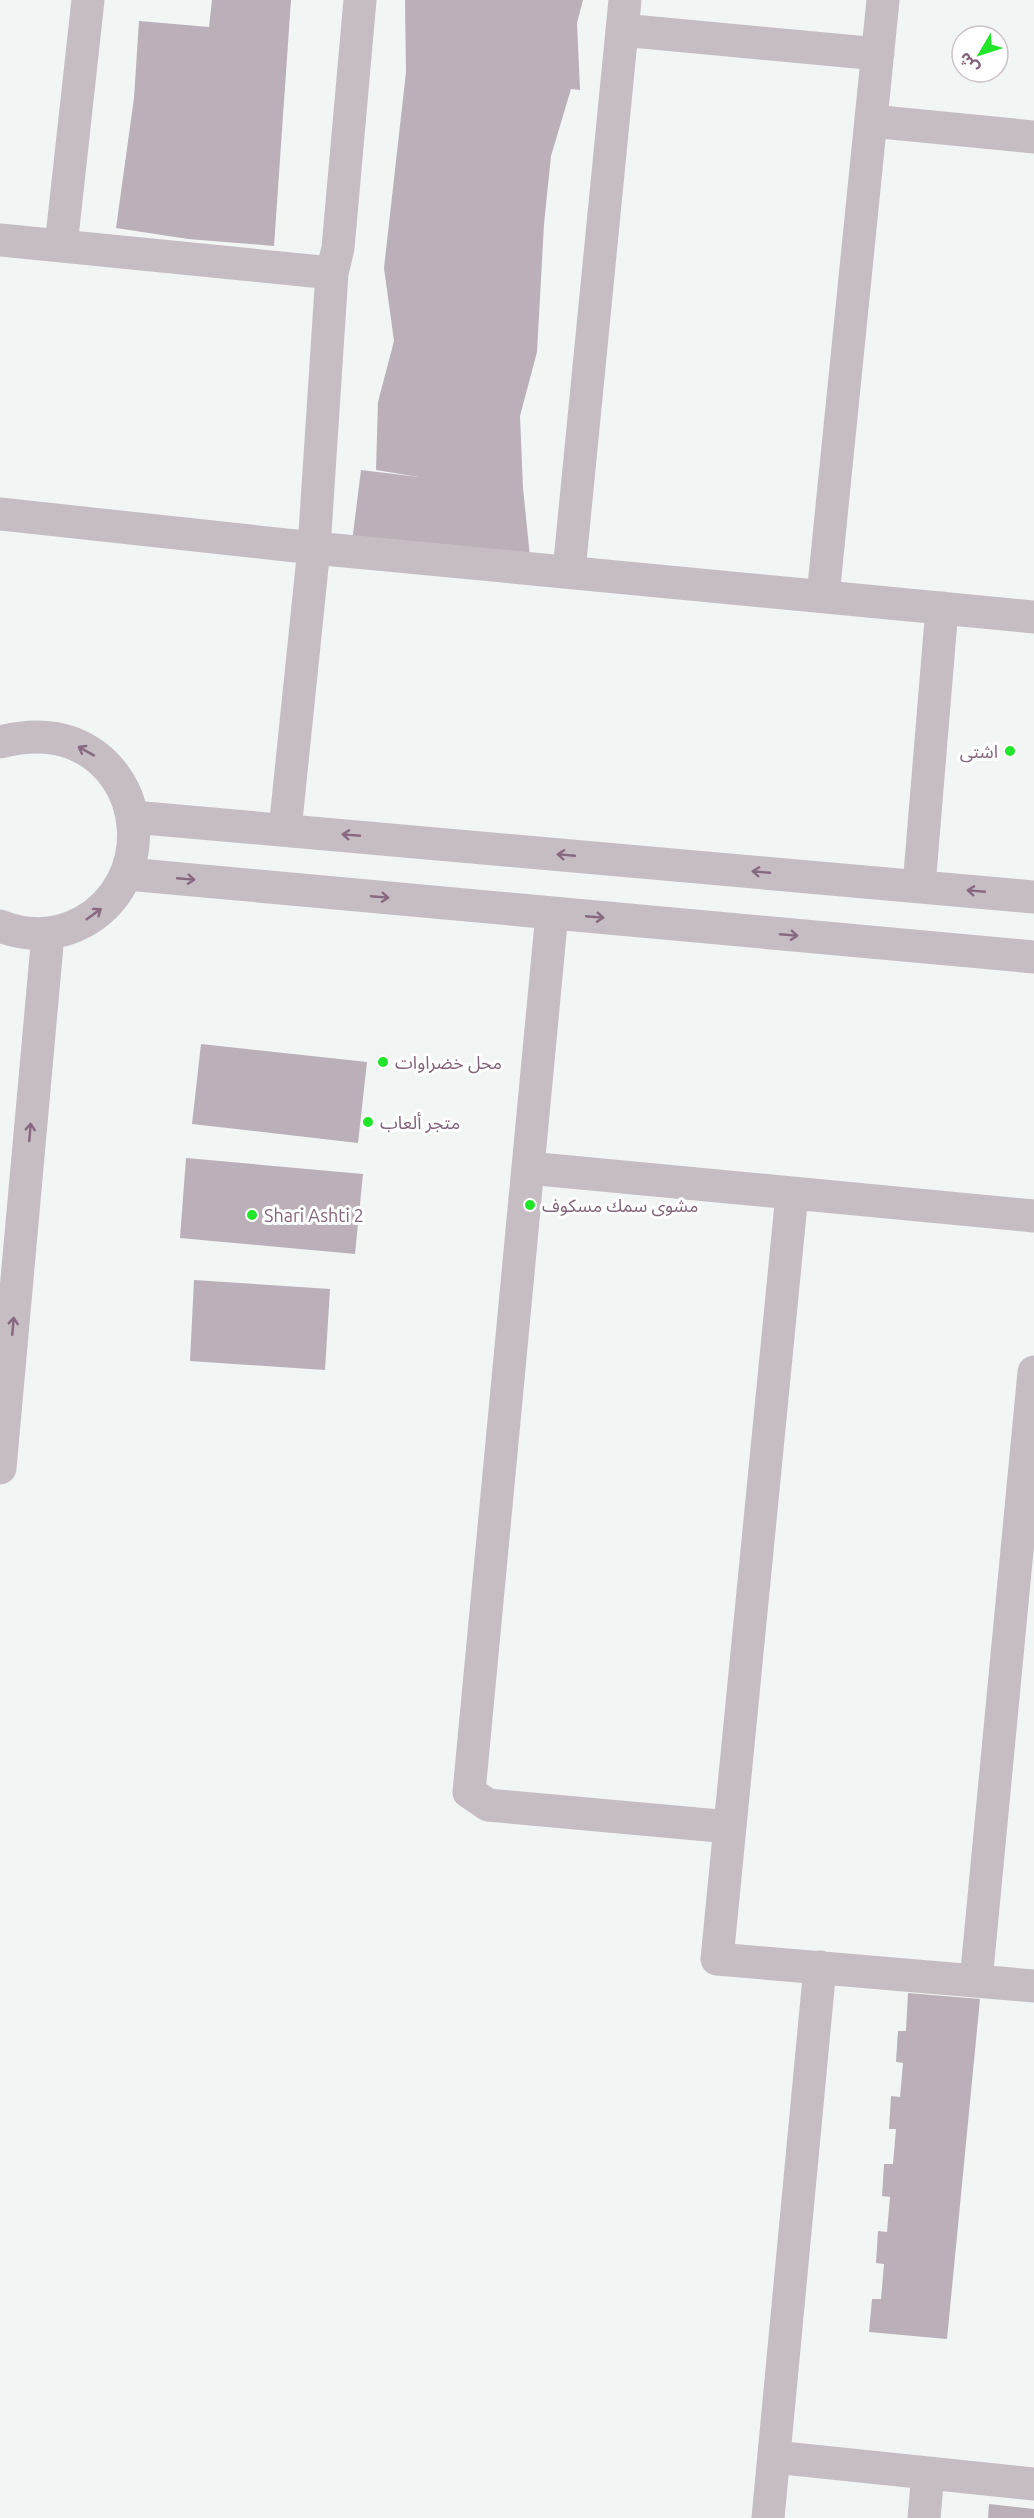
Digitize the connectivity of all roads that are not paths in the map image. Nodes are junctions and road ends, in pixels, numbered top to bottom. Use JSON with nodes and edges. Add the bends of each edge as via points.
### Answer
{"nodes":[{"id":1,"x":88,"y":0,"type":"edge"},
{"id":2,"x":360,"y":0,"type":"edge"},
{"id":3,"x":883,"y":0,"type":"edge"},
{"id":4,"x":623,"y":15,"type":"edge"},
{"id":5,"x":878,"y":54,"type":"junction"},
{"id":6,"x":872,"y":122,"type":"junction"},
{"id":7,"x":1034,"y":137,"type":"edge"},
{"id":8,"x":0,"y":240,"type":"edge"},
{"id":9,"x":61,"y":246,"type":"junction"},
{"id":10,"x":332,"y":273,"type":"junction"},
{"id":11,"x":0,"y":514,"type":"edge"},
{"id":12,"x":314,"y":548,"type":"junction"},
{"id":13,"x":568,"y":571,"type":"junction"},
{"id":14,"x":823,"y":596,"type":"junction"},
{"id":15,"x":942,"y":608,"type":"junction"},
{"id":16,"x":1034,"y":617,"type":"edge"},
{"id":17,"x":0,"y":742,"type":"edge"},
{"id":18,"x":133,"y":817,"type":"junction"},
{"id":19,"x":285,"y":830,"type":"junction"},
{"id":20,"x":128,"y":874,"type":"junction"},
{"id":21,"x":919,"y":886,"type":"junction"},
{"id":22,"x":1034,"y":897,"type":"edge"},
{"id":23,"x":552,"y":913,"type":"junction"},
{"id":24,"x":0,"y":926,"type":"edge"},
{"id":25,"x":48,"y":934,"type":"junction"},
{"id":26,"x":1034,"y":957,"type":"edge"},
{"id":27,"x":528,"y":1168,"type":"junction"},
{"id":28,"x":792,"y":1194,"type":"junction"},
{"id":29,"x":1034,"y":1216,"type":"edge"},
{"id":30,"x":1034,"y":1372,"type":"edge"},
{"id":31,"x":0,"y":1468,"type":"edge"},
{"id":32,"x":730,"y":1827,"type":"junction"},
{"id":33,"x":820,"y":1967,"type":"junction"},
{"id":34,"x":976,"y":1981,"type":"junction"},
{"id":35,"x":1034,"y":1986,"type":"edge"},
{"id":36,"x":774,"y":2457,"type":"junction"},
{"id":37,"x":928,"y":2473,"type":"junction"},
{"id":38,"x":1034,"y":2484,"type":"edge"},
{"id":39,"x":768,"y":2518,"type":"edge"},
{"id":40,"x":924,"y":2518,"type":"edge"}],
"edges":[{"from":1,"to":9,"type":"street"},
{"from":2,"to":10,"type":"street","via":[[338,248]]},
{"from":3,"to":5,"type":"street"},
{"from":4,"to":5,"type":"street"},
{"from":4,"to":13,"type":"street"},
{"from":5,"to":6,"type":"street"},
{"from":6,"to":7,"type":"street"},
{"from":6,"to":14,"type":"street"},
{"from":8,"to":9,"type":"street"},
{"from":9,"to":10,"type":"street"},
{"from":10,"to":12,"type":"street"},
{"from":11,"to":12,"type":"street"},
{"from":12,"to":13,"type":"street"},
{"from":12,"to":19,"type":"street"},
{"from":13,"to":14,"type":"street"},
{"from":14,"to":15,"type":"street"},
{"from":15,"to":16,"type":"street"},
{"from":15,"to":21,"type":"street"},
{"from":18,"to":17,"type":"street","one_way":true,"via":[[112,772],[94,755],[72,743],[48,737]]},
{"from":18,"to":19,"type":"street"},
{"from":18,"to":20,"type":"street","via":[[135,836]]},
{"from":21,"to":19,"type":"street","one_way":true},
{"from":20,"to":23,"type":"street","one_way":true},
{"from":25,"to":20,"type":"street","one_way":true,"via":[[74,927],[96,914]]},
{"from":22,"to":21,"type":"street","one_way":true},
{"from":23,"to":26,"type":"street","one_way":true},
{"from":23,"to":27,"type":"street"},
{"from":24,"to":25,"type":"street","via":[[16,933]]},
{"from":31,"to":25,"type":"street","one_way":true},
{"from":27,"to":28,"type":"street"},
{"from":27,"to":32,"type":"street","via":[[469,1792],[488,1805]]},
{"from":28,"to":29,"type":"street"},
{"from":28,"to":32,"type":"street"},
{"from":30,"to":34,"type":"street"},
{"from":32,"to":33,"type":"street","via":[[717,1959]]},
{"from":33,"to":34,"type":"street"},
{"from":33,"to":36,"type":"street"},
{"from":34,"to":35,"type":"street"},
{"from":36,"to":37,"type":"street"},
{"from":36,"to":39,"type":"street"},
{"from":37,"to":38,"type":"street"},
{"from":37,"to":40,"type":"street"}]}
